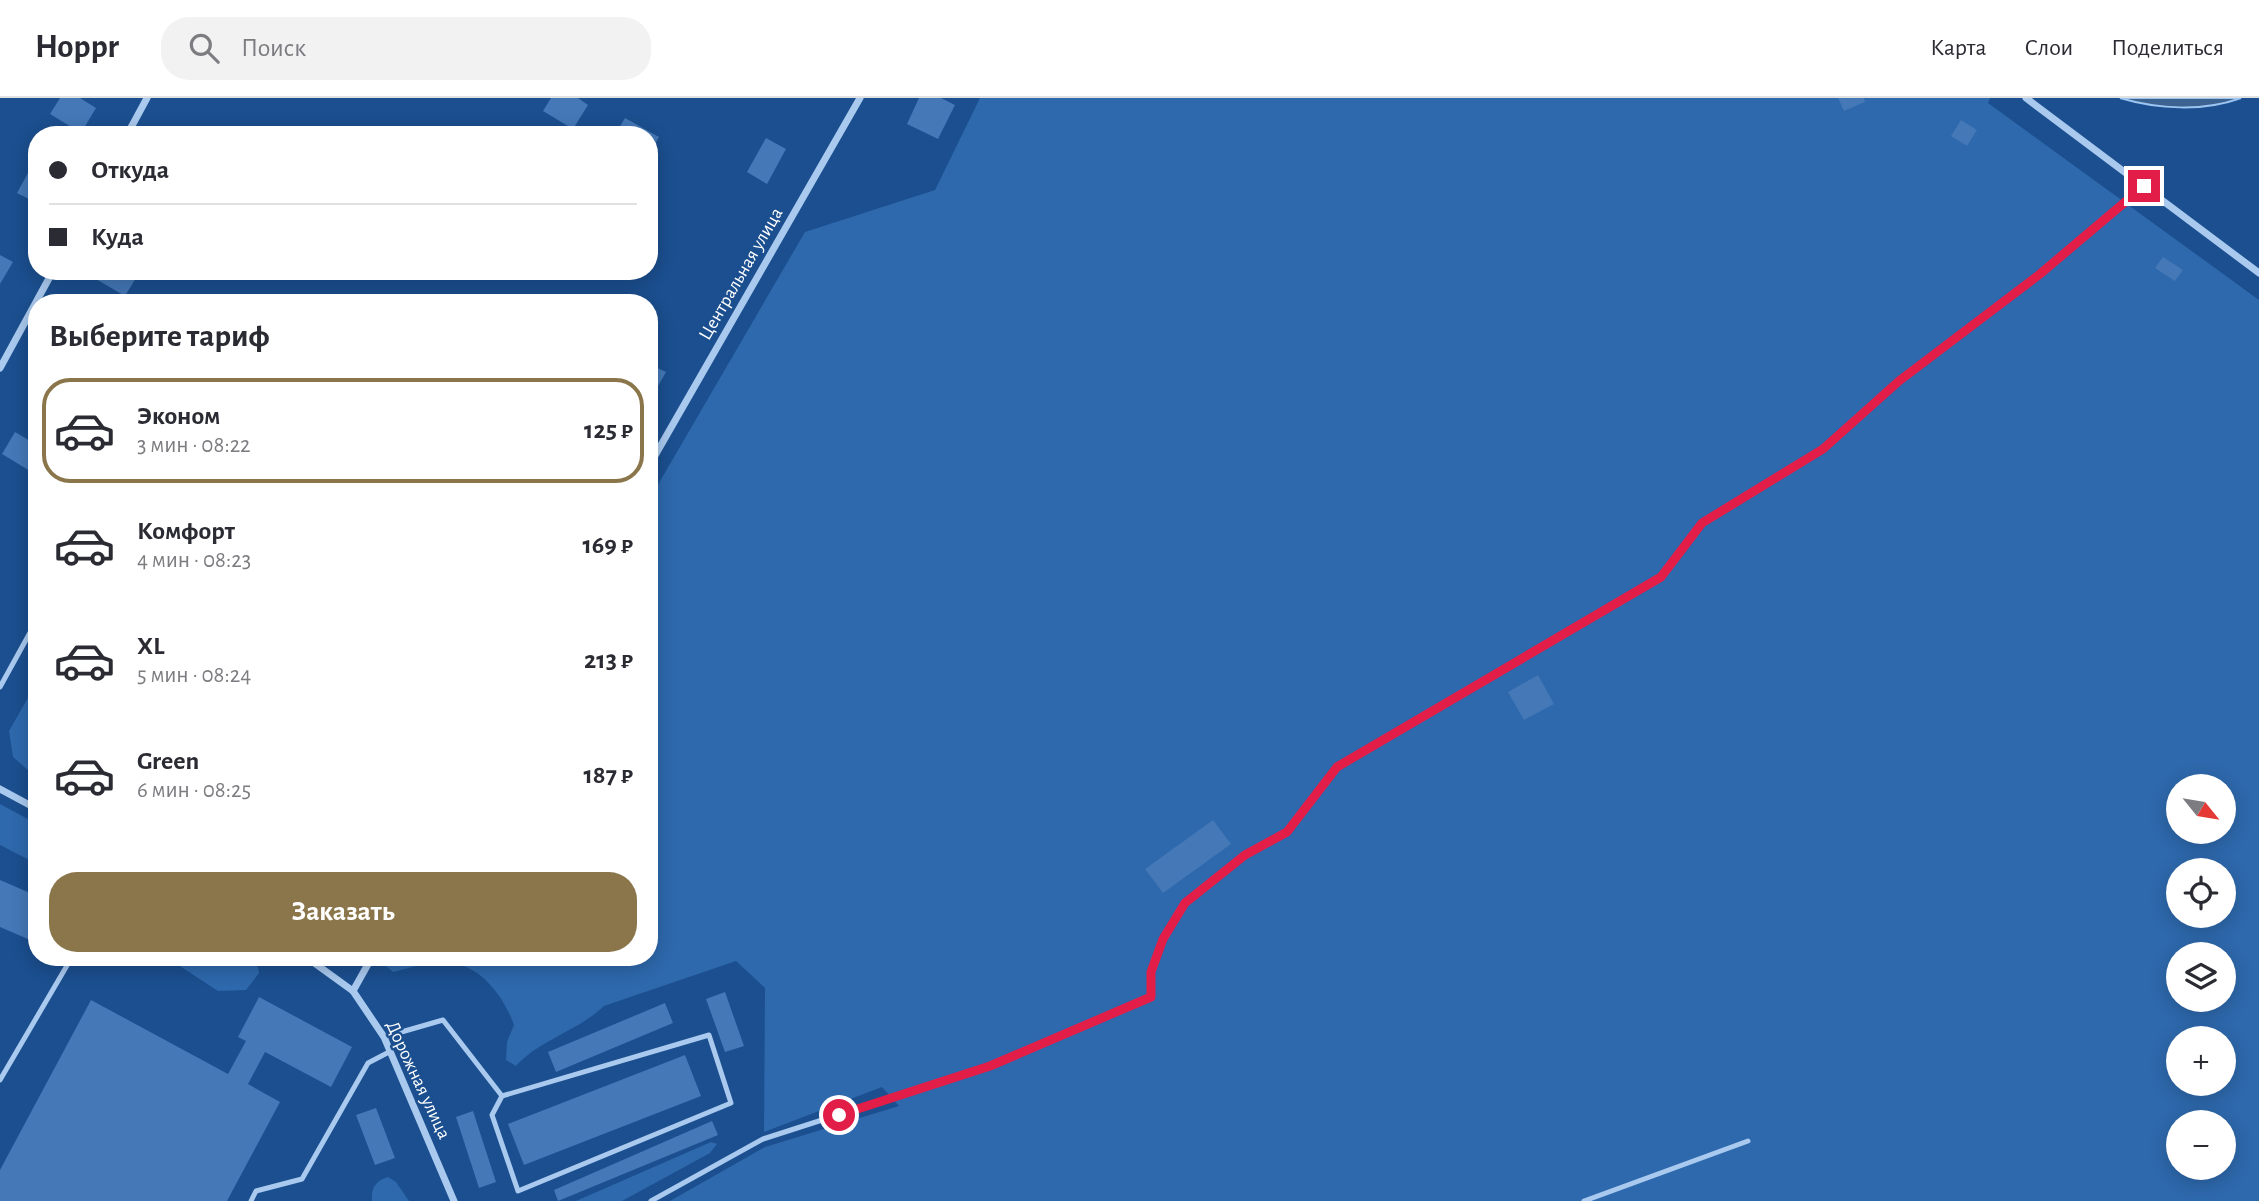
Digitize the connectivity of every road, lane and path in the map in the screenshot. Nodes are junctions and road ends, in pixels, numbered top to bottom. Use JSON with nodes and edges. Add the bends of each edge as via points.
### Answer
{"nodes":[{"id":1,"x":147,"y":98,"type":"edge"},
{"id":2,"x":860,"y":98,"type":"edge"},
{"id":3,"x":2026,"y":98,"type":"edge"},
{"id":4,"x":132,"y":126,"type":"edge"},
{"id":5,"x":2144,"y":186,"type":"junction"},
{"id":6,"x":2259,"y":273,"type":"edge"},
{"id":7,"x":28,"y":320,"type":"edge"},
{"id":8,"x":0,"y":368,"type":"edge"},
{"id":9,"x":658,"y":450,"type":"edge"},
{"id":10,"x":28,"y":636,"type":"edge"},
{"id":11,"x":0,"y":687,"type":"edge"},
{"id":12,"x":0,"y":789,"type":"edge"},
{"id":13,"x":28,"y":804,"type":"edge"},
{"id":14,"x":67,"y":966,"type":"edge"},
{"id":15,"x":318,"y":966,"type":"edge"},
{"id":16,"x":367,"y":966,"type":"edge"},
{"id":17,"x":352,"y":991,"type":"junction"},
{"id":18,"x":384,"y":1037,"type":"junction"},
{"id":19,"x":391,"y":1051,"type":"junction"},
{"id":20,"x":0,"y":1080,"type":"edge"},
{"id":21,"x":502,"y":1096,"type":"junction"},
{"id":22,"x":1748,"y":1141,"type":"dead end"},
{"id":23,"x":251,"y":1201,"type":"edge"},
{"id":24,"x":454,"y":1201,"type":"edge"},
{"id":25,"x":651,"y":1201,"type":"edge"},
{"id":26,"x":1584,"y":1201,"type":"edge"}],
"edges":[{"from":1,"to":4,"type":"street"},
{"from":2,"to":9,"type":"street","name":"Центральная улица"},
{"from":3,"to":5,"type":"street"},
{"from":5,"to":6,"type":"street"},
{"from":5,"to":25,"type":"lane","via":[[2040,274],[1899,381],[1823,449],[1702,523],[1661,577],[1337,767],[1287,832],[1245,855],[1185,903],[1163,939],[1151,972],[1151,997],[990,1066],[763,1139]]},
{"from":7,"to":8,"type":"street"},
{"from":10,"to":11,"type":"lane"},
{"from":12,"to":13,"type":"street"},
{"from":14,"to":20,"type":"lane"},
{"from":15,"to":17,"type":"street","name":"Дорожная улица"},
{"from":16,"to":17,"type":"street"},
{"from":17,"to":18,"type":"street","name":"Дорожная улица"},
{"from":18,"to":19,"type":"street","name":"Дорожная улица"},
{"from":18,"to":21,"type":"lane","via":[[443,1020]]},
{"from":19,"to":23,"type":"lane","via":[[368,1063],[302,1179],[256,1191]]},
{"from":19,"to":24,"type":"street","name":"Дорожная улица"},
{"from":21,"to":21,"type":"lane","via":[[709,1035],[731,1103],[518,1191],[492,1115]]},
{"from":22,"to":26,"type":"lane"}]}
